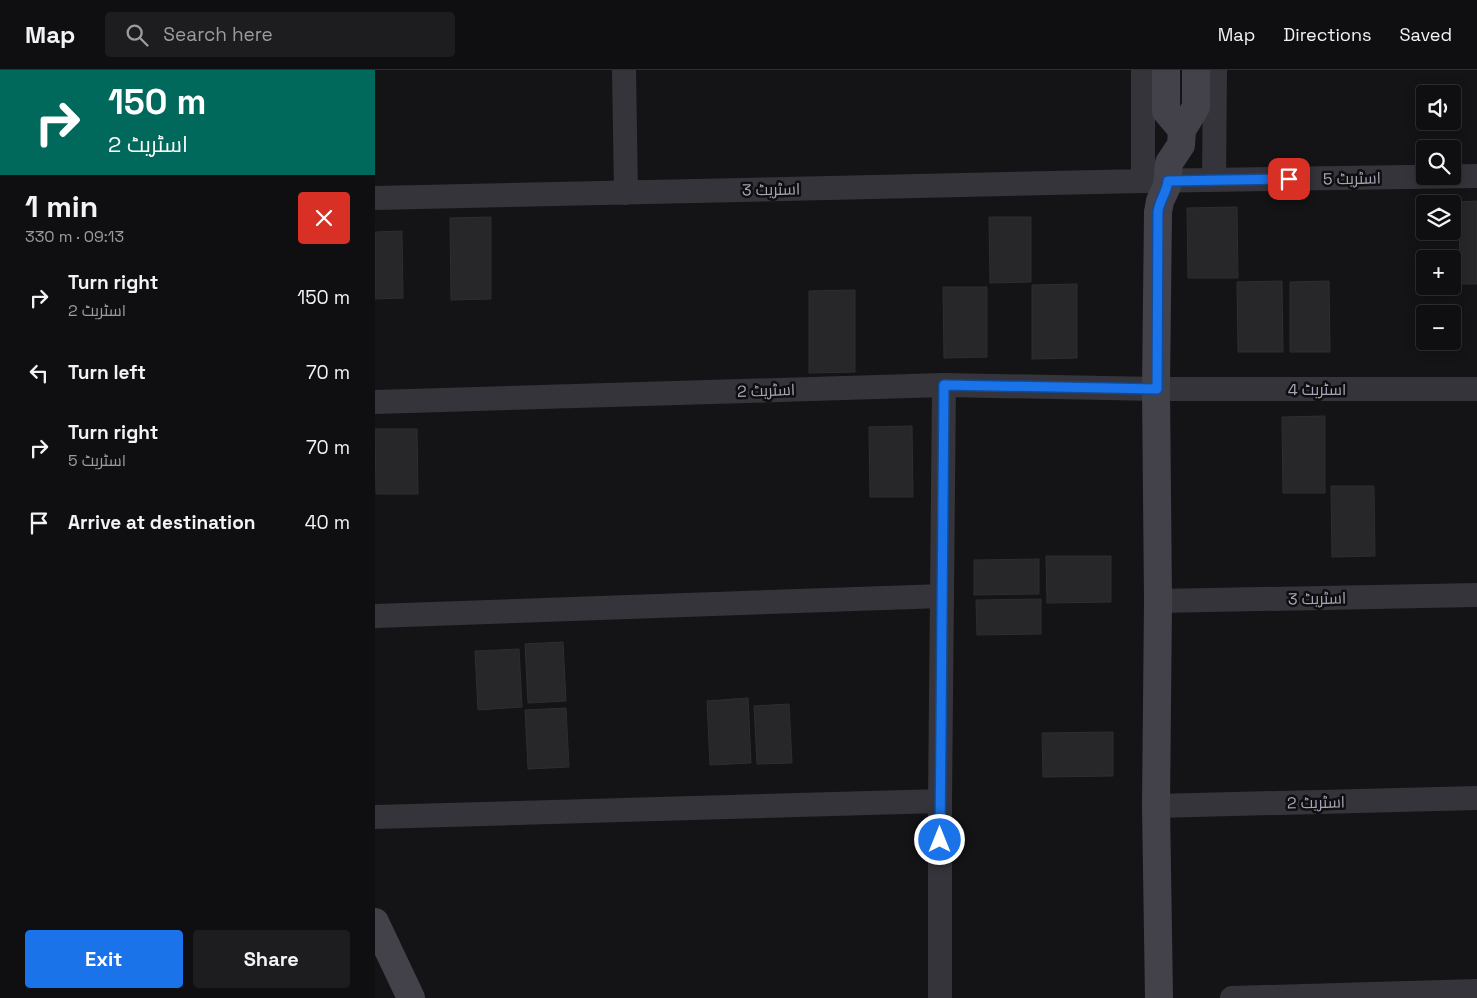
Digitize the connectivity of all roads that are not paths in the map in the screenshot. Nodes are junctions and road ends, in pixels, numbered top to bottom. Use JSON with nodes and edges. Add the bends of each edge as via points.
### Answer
{"nodes":[{"id":1,"x":624,"y":70,"type":"edge"},
{"id":2,"x":1143,"y":70,"type":"edge"},
{"id":3,"x":1166,"y":70,"type":"edge"},
{"id":4,"x":1197,"y":70,"type":"edge"},
{"id":5,"x":1215,"y":70,"type":"edge"},
{"id":6,"x":1182,"y":130,"type":"junction"},
{"id":7,"x":1477,"y":176,"type":"edge"},
{"id":8,"x":1214,"y":180,"type":"junction"},
{"id":9,"x":1155,"y":181,"type":"junction"},
{"id":10,"x":626,"y":193,"type":"junction"},
{"id":11,"x":375,"y":198,"type":"edge"},
{"id":12,"x":944,"y":385,"type":"junction"},
{"id":13,"x":1157,"y":389,"type":"junction"},
{"id":14,"x":1477,"y":389,"type":"edge"},
{"id":15,"x":375,"y":402,"type":"edge"},
{"id":16,"x":1477,"y":595,"type":"edge"},
{"id":17,"x":942,"y":596,"type":"junction"},
{"id":18,"x":1157,"y":601,"type":"junction"},
{"id":19,"x":375,"y":616,"type":"edge"},
{"id":20,"x":1477,"y":798,"type":"edge"},
{"id":21,"x":940,"y":801,"type":"junction"},
{"id":22,"x":1156,"y":806,"type":"junction"},
{"id":23,"x":375,"y":817,"type":"edge"},
{"id":24,"x":375,"y":922,"type":"edge"},
{"id":25,"x":1477,"y":991,"type":"edge"},
{"id":26,"x":411,"y":998,"type":"edge"},
{"id":27,"x":940,"y":998,"type":"edge"},
{"id":28,"x":1159,"y":998,"type":"edge"},
{"id":29,"x":1231,"y":998,"type":"edge"}],
"edges":[{"from":1,"to":10,"type":"street"},
{"from":2,"to":9,"type":"street"},
{"from":3,"to":6,"type":"street","via":[[1167,111]]},
{"from":4,"to":6,"type":"street","via":[[1196,107]]},
{"from":5,"to":8,"type":"street"},
{"from":6,"to":9,"type":"street","via":[[1181,144]]},
{"from":7,"to":8,"type":"street","name":"اسٹریٹ 5"},
{"from":8,"to":9,"type":"street","name":"اسٹریٹ 5"},
{"from":9,"to":10,"type":"street","name":"اسٹریٹ 3"},
{"from":9,"to":13,"type":"street","via":[[1166,190],[1158,212]]},
{"from":10,"to":11,"type":"street","name":"اسٹریٹ 3"},
{"from":12,"to":13,"type":"street","name":"اسٹریٹ 2"},
{"from":12,"to":15,"type":"street","name":"اسٹریٹ 2"},
{"from":12,"to":17,"type":"street"},
{"from":13,"to":14,"type":"street","name":"اسٹریٹ 4"},
{"from":13,"to":18,"type":"street"},
{"from":16,"to":18,"type":"street","name":"اسٹریٹ 3"},
{"from":17,"to":19,"type":"street"},
{"from":17,"to":21,"type":"street"},
{"from":18,"to":22,"type":"street"},
{"from":20,"to":22,"type":"street","name":"اسٹریٹ 2"},
{"from":21,"to":23,"type":"street"},
{"from":21,"to":27,"type":"street"},
{"from":22,"to":28,"type":"street"},
{"from":24,"to":26,"type":"street"},
{"from":25,"to":29,"type":"street"}]}
